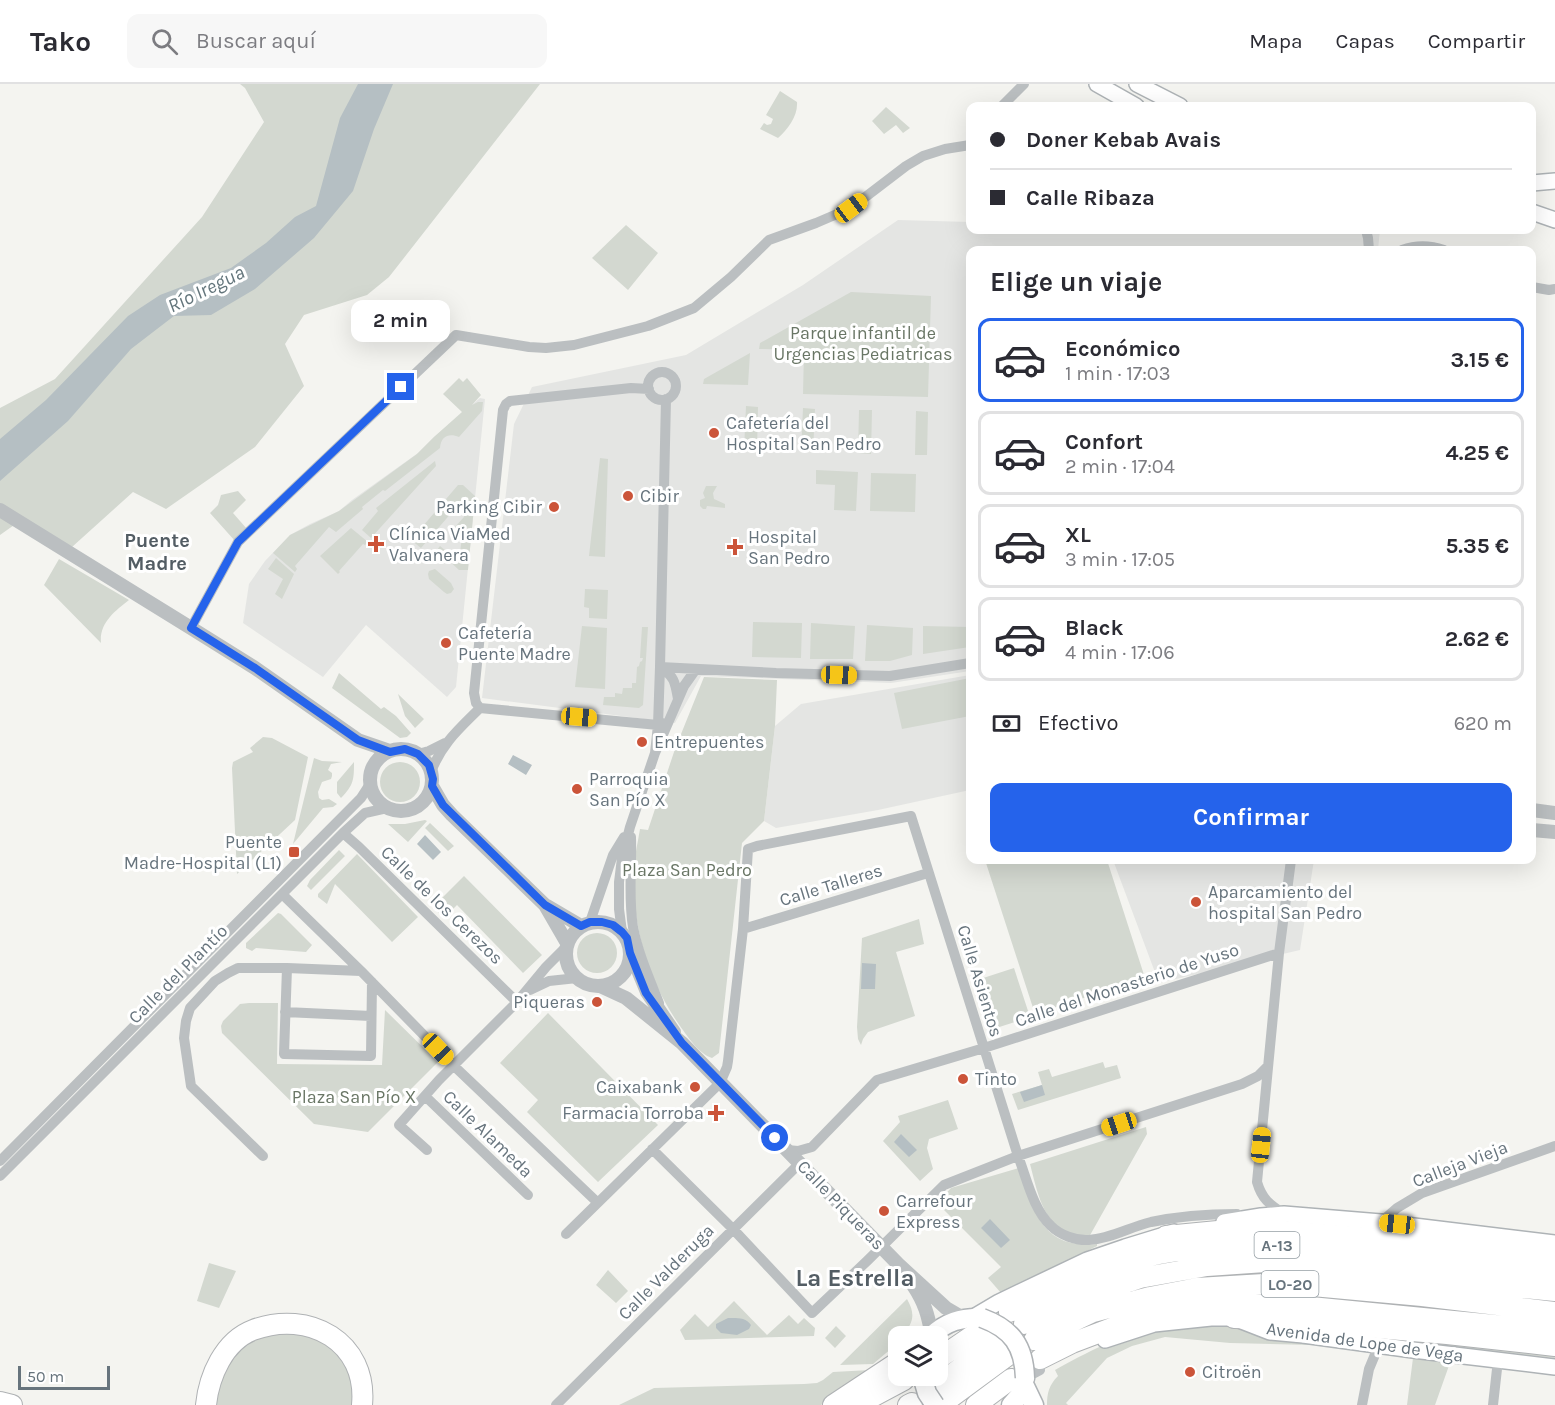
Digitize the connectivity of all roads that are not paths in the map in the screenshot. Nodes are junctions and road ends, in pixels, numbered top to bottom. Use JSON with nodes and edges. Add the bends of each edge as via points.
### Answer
{"nodes":[{"id":1,"x":1024,"y":84,"type":"edge"},
{"id":2,"x":1097,"y":84,"type":"edge"},
{"id":3,"x":1137,"y":84,"type":"edge"},
{"id":4,"x":1006,"y":102,"type":"edge"},
{"id":5,"x":1130,"y":102,"type":"edge"},
{"id":6,"x":1172,"y":102,"type":"edge"},
{"id":7,"x":966,"y":146,"type":"edge"},
{"id":8,"x":1555,"y":181,"type":"edge"},
{"id":9,"x":1536,"y":183,"type":"edge"},
{"id":10,"x":1536,"y":213,"type":"edge"},
{"id":11,"x":1555,"y":220,"type":"edge"},
{"id":12,"x":1536,"y":288,"type":"edge"},
{"id":13,"x":1555,"y":289,"type":"edge"},
{"id":14,"x":649,"y":389,"type":"junction"},
{"id":15,"x":666,"y":399,"type":"junction"},
{"id":16,"x":0,"y":510,"type":"edge"},
{"id":17,"x":191,"y":628,"type":"junction"},
{"id":18,"x":966,"y":664,"type":"edge"},
{"id":19,"x":660,"y":667,"type":"junction"},
{"id":20,"x":696,"y":669,"type":"junction"},
{"id":21,"x":678,"y":699,"type":"junction"},
{"id":22,"x":480,"y":708,"type":"junction"},
{"id":23,"x":670,"y":719,"type":"junction"},
{"id":24,"x":658,"y":724,"type":"junction"},
{"id":25,"x":358,"y":740,"type":"junction"},
{"id":26,"x":445,"y":743,"type":"junction"},
{"id":27,"x":390,"y":752,"type":"junction"},
{"id":28,"x":655,"y":753,"type":"junction"},
{"id":29,"x":418,"y":754,"type":"junction"},
{"id":30,"x":373,"y":767,"type":"junction"},
{"id":31,"x":432,"y":779,"type":"junction"},
{"id":32,"x":370,"y":784,"type":"junction"},
{"id":33,"x":420,"y":805,"type":"junction"},
{"id":34,"x":387,"y":808,"type":"junction"},
{"id":35,"x":1536,"y":811,"type":"edge"},
{"id":36,"x":1555,"y":813,"type":"edge"},
{"id":37,"x":452,"y":815,"type":"junction"},
{"id":38,"x":630,"y":827,"type":"junction"},
{"id":39,"x":1536,"y":830,"type":"edge"},
{"id":40,"x":1555,"y":832,"type":"edge"},
{"id":41,"x":343,"y":833,"type":"junction"},
{"id":42,"x":1290,"y":864,"type":"edge"},
{"id":43,"x":928,"y":873,"type":"junction"},
{"id":44,"x":282,"y":894,"type":"junction"},
{"id":45,"x":545,"y":905,"type":"junction"},
{"id":46,"x":586,"y":924,"type":"junction"},
{"id":47,"x":743,"y":929,"type":"junction"},
{"id":48,"x":622,"y":932,"type":"junction"},
{"id":49,"x":567,"y":945,"type":"junction"},
{"id":50,"x":630,"y":953,"type":"junction"},
{"id":51,"x":1279,"y":953,"type":"junction"},
{"id":52,"x":287,"y":968,"type":"junction"},
{"id":53,"x":361,"y":971,"type":"junction"},
{"id":54,"x":577,"y":978,"type":"junction"},
{"id":55,"x":372,"y":982,"type":"junction"},
{"id":56,"x":600,"y":986,"type":"junction"},
{"id":57,"x":527,"y":991,"type":"junction"},
{"id":58,"x":517,"y":1002,"type":"junction"},
{"id":59,"x":285,"y":1012,"type":"junction"},
{"id":60,"x":371,"y":1016,"type":"junction"},
{"id":61,"x":664,"y":1017,"type":"junction"},
{"id":62,"x":682,"y":1043,"type":"junction"},
{"id":63,"x":984,"y":1048,"type":"junction"},
{"id":64,"x":454,"y":1066,"type":"junction"},
{"id":65,"x":1268,"y":1066,"type":"junction"},
{"id":66,"x":720,"y":1083,"type":"junction"},
{"id":67,"x":425,"y":1096,"type":"junction"},
{"id":68,"x":1555,"y":1146,"type":"edge"},
{"id":69,"x":652,"y":1149,"type":"junction"},
{"id":70,"x":427,"y":1150,"type":"dead end"},
{"id":71,"x":787,"y":1150,"type":"junction"},
{"id":72,"x":263,"y":1156,"type":"dead end"},
{"id":73,"x":1018,"y":1156,"type":"junction"},
{"id":74,"x":0,"y":1161,"type":"edge"},
{"id":75,"x":800,"y":1163,"type":"junction"},
{"id":76,"x":0,"y":1176,"type":"edge"},
{"id":77,"x":528,"y":1195,"type":"dead end"},
{"id":78,"x":597,"y":1202,"type":"junction"},
{"id":79,"x":1284,"y":1214,"type":"junction"},
{"id":80,"x":1262,"y":1216,"type":"junction"},
{"id":81,"x":1381,"y":1222,"type":"junction"},
{"id":82,"x":732,"y":1229,"type":"junction"},
{"id":83,"x":566,"y":1234,"type":"dead end"},
{"id":84,"x":1166,"y":1236,"type":"junction"},
{"id":85,"x":1555,"y":1242,"type":"edge"},
{"id":86,"x":881,"y":1246,"type":"junction"},
{"id":87,"x":1555,"y":1256,"type":"edge"},
{"id":88,"x":898,"y":1264,"type":"junction"},
{"id":89,"x":1555,"y":1274,"type":"edge"},
{"id":90,"x":1555,"y":1292,"type":"edge"},
{"id":91,"x":1555,"y":1312,"type":"edge"},
{"id":92,"x":1234,"y":1318,"type":"junction"},
{"id":93,"x":930,"y":1326,"type":"edge"},
{"id":94,"x":946,"y":1326,"type":"edge"},
{"id":95,"x":985,"y":1332,"type":"junction"},
{"id":96,"x":1555,"y":1332,"type":"edge"},
{"id":97,"x":1379,"y":1345,"type":"junction"},
{"id":98,"x":1555,"y":1346,"type":"edge"},
{"id":99,"x":948,"y":1353,"type":"edge"},
{"id":100,"x":1026,"y":1356,"type":"junction"},
{"id":101,"x":1498,"y":1360,"type":"junction"},
{"id":102,"x":948,"y":1364,"type":"edge"},
{"id":103,"x":1555,"y":1367,"type":"edge"},
{"id":104,"x":918,"y":1386,"type":"edge"},
{"id":105,"x":920,"y":1386,"type":"edge"},
{"id":106,"x":0,"y":1402,"type":"edge"},
{"id":107,"x":1033,"y":1404,"type":"edge"},
{"id":108,"x":12,"y":1405,"type":"edge"},
{"id":109,"x":206,"y":1405,"type":"edge"},
{"id":110,"x":362,"y":1405,"type":"edge"},
{"id":111,"x":556,"y":1405,"type":"edge"},
{"id":112,"x":833,"y":1405,"type":"edge"},
{"id":113,"x":857,"y":1405,"type":"edge"},
{"id":114,"x":976,"y":1405,"type":"edge"},
{"id":115,"x":1011,"y":1405,"type":"edge"},
{"id":116,"x":1362,"y":1405,"type":"edge"},
{"id":117,"x":1493,"y":1405,"type":"edge"}],
"edges":[{"from":1,"to":4,"type":"street"},
{"from":2,"to":5,"type":"main road"},
{"from":3,"to":6,"type":"main road"},
{"from":7,"to":17,"type":"street","via":[[923,156],[851,208],[769,240],[694,308],[648,326],[546,348],[456,335],[238,542]]},
{"from":8,"to":9,"type":"main road"},
{"from":10,"to":11,"type":"main road"},
{"from":12,"to":13,"type":"street"},
{"from":14,"to":15,"type":"street","via":[[657,399]]},
{"from":14,"to":15,"type":"street","via":[[656,374],[668,374],[676,387]]},
{"from":14,"to":22,"type":"street","via":[[510,401],[502,410],[474,693]]},
{"from":15,"to":19,"type":"street"},
{"from":16,"to":17,"type":"street"},
{"from":17,"to":25,"type":"street"},
{"from":18,"to":20,"type":"street","via":[[890,676]]},
{"from":19,"to":20,"type":"street"},
{"from":19,"to":21,"type":"street","via":[[671,674]]},
{"from":19,"to":24,"type":"street"},
{"from":20,"to":21,"type":"street"},
{"from":21,"to":23,"type":"street"},
{"from":22,"to":24,"type":"street"},
{"from":22,"to":26,"type":"street"},
{"from":23,"to":24,"type":"street"},
{"from":23,"to":28,"type":"street"},
{"from":24,"to":28,"type":"street"},
{"from":25,"to":27,"type":"street"},
{"from":25,"to":30,"type":"street"},
{"from":26,"to":29,"type":"street"},
{"from":26,"to":31,"type":"street","via":[[435,760]]},
{"from":27,"to":29,"type":"street","via":[[405,749]]},
{"from":27,"to":30,"type":"street"},
{"from":28,"to":38,"type":"street"},
{"from":29,"to":31,"type":"street","via":[[429,765]]},
{"from":30,"to":32,"type":"street"},
{"from":31,"to":33,"type":"street","via":[[427,798]]},
{"from":31,"to":37,"type":"street","via":[[443,805]]},
{"from":32,"to":34,"type":"street","via":[[376,798]]},
{"from":32,"to":74,"type":"street","name":"Calle del Plantío","via":[[362,798]]},
{"from":33,"to":34,"type":"street","via":[[404,811]]},
{"from":33,"to":37,"type":"street"},
{"from":34,"to":41,"type":"street","name":"Calle del Plantío","via":[[365,813]]},
{"from":35,"to":36,"type":"street"},
{"from":37,"to":45,"type":"street"},
{"from":38,"to":46,"type":"street","via":[[613,855]]},
{"from":38,"to":48,"type":"street","via":[[619,882]]},
{"from":38,"to":61,"type":"street","via":[[633,928]]},
{"from":39,"to":40,"type":"street"},
{"from":41,"to":44,"type":"street","name":"Calle del Plantío"},
{"from":41,"to":58,"type":"street","name":"Calle de los Cerezos"},
{"from":42,"to":51,"type":"street"},
{"from":43,"to":47,"type":"street","name":"Calle Talleres"},
{"from":43,"to":47,"type":"street","name":"Calle Asientos","via":[[911,816],[757,846],[748,849]]},
{"from":43,"to":63,"type":"street","name":"Calle Asientos"},
{"from":44,"to":53,"type":"street"},
{"from":44,"to":76,"type":"street","name":"Calle del Plantío"},
{"from":45,"to":46,"type":"street"},
{"from":45,"to":49,"type":"street"},
{"from":46,"to":48,"type":"street","via":[[602,922]]},
{"from":46,"to":49,"type":"street"},
{"from":47,"to":66,"type":"street","via":[[727,1067]]},
{"from":48,"to":50,"type":"street"},
{"from":49,"to":54,"type":"street","via":[[567,964]]},
{"from":49,"to":57,"type":"street","name":"Calle Alameda"},
{"from":50,"to":56,"type":"street","via":[[622,976]]},
{"from":50,"to":61,"type":"street","name":"Calle Piqueras","via":[[646,993]]},
{"from":51,"to":63,"type":"street","name":"Calle del Monasterio de Yuso"},
{"from":51,"to":65,"type":"street"},
{"from":52,"to":53,"type":"street","name":"Calle del Plantío"},
{"from":52,"to":59,"type":"street"},
{"from":52,"to":72,"type":"street","name":"Calle del Plantío","via":[[238,968],[228,972],[190,1008],[186,1021],[184,1038],[191,1086]]},
{"from":53,"to":55,"type":"street"},
{"from":54,"to":56,"type":"street"},
{"from":54,"to":57,"type":"street","name":"Calle Alameda","via":[[549,981]]},
{"from":55,"to":60,"type":"street"},
{"from":55,"to":64,"type":"street"},
{"from":56,"to":62,"type":"street","name":"Calle Piqueras","via":[[626,998]]},
{"from":57,"to":58,"type":"street","name":"Calle Alameda"},
{"from":58,"to":64,"type":"street","name":"Calle Alameda"},
{"from":59,"to":60,"type":"street"},
{"from":59,"to":60,"type":"street","via":[[284,1054],[371,1056]]},
{"from":61,"to":62,"type":"street","name":"Calle Piqueras"},
{"from":62,"to":66,"type":"street","name":"Calle Piqueras"},
{"from":63,"to":71,"type":"street","name":"Calle del Monasterio de Yuso","via":[[877,1080],[812,1147]]},
{"from":63,"to":73,"type":"street","name":"Calle Asientos"},
{"from":64,"to":67,"type":"street","name":"Calle Alameda"},
{"from":64,"to":78,"type":"street"},
{"from":65,"to":73,"type":"street","via":[[1242,1084]]},
{"from":65,"to":79,"type":"street","via":[[1257,1182],[1270,1205]]},
{"from":66,"to":69,"type":"street"},
{"from":66,"to":71,"type":"street","name":"Calle Piqueras"},
{"from":67,"to":70,"type":"street","name":"Calle Alameda","via":[[399,1125]]},
{"from":67,"to":77,"type":"street","name":"Calle Alameda"},
{"from":68,"to":81,"type":"street","name":"Calleja Vieja","via":[[1422,1193]]},
{"from":69,"to":78,"type":"street"},
{"from":69,"to":82,"type":"street"},
{"from":71,"to":75,"type":"street","name":"Calle Piqueras"},
{"from":73,"to":80,"type":"street","name":"Calle Asientos","via":[[1038,1208],[1050,1226],[1075,1239],[1098,1239],[1150,1222],[1207,1214]]},
{"from":73,"to":86,"type":"street","via":[[944,1185]]},
{"from":75,"to":82,"type":"street","name":"Calle Valderuga"},
{"from":75,"to":86,"type":"street","name":"Calle Piqueras"},
{"from":78,"to":83,"type":"street"},
{"from":79,"to":80,"type":"main road"},
{"from":79,"to":81,"type":"main road"},
{"from":80,"to":84,"type":"main road","via":[[1180,1230]]},
{"from":81,"to":85,"type":"main road"},
{"from":82,"to":86,"type":"street","via":[[812,1313]]},
{"from":82,"to":111,"type":"street","name":"Calle Valderuga"},
{"from":84,"to":87,"type":"highway","via":[[1249,1228]]},
{"from":84,"to":95,"type":"main road","via":[[1087,1260],[999,1302]]},
{"from":86,"to":88,"type":"street","name":"Calle Piqueras"},
{"from":88,"to":93,"type":"street","name":"Calle Piqueras","via":[[924,1301]]},
{"from":88,"to":95,"type":"street","name":"Calle Piqueras","via":[[946,1308]]},
{"from":89,"to":100,"type":"highway","number":"A-13","via":[[1302,1246],[1223,1245],[1169,1252],[1080,1279]]},
{"from":90,"to":100,"type":"highway","number":"LO-20","via":[[1265,1262],[1207,1266],[1140,1278],[1049,1311]]},
{"from":91,"to":100,"type":"highway","number":"LO-20","via":[[1280,1282],[1197,1287],[1093,1312]]},
{"from":92,"to":97,"type":"main road","name":"Avenida de Lope de Vega","via":[[1270,1332]]},
{"from":92,"to":98,"type":"highway"},
{"from":92,"to":100,"type":"main road","via":[[1154,1324],[1078,1349]]},
{"from":94,"to":95,"type":"main road","via":[[951,1322]]},
{"from":95,"to":99,"type":"highway"},
{"from":95,"to":100,"type":"main road","bridge":true,"via":[[982,1318],[1013,1337],[1025,1366]]},
{"from":95,"to":102,"type":"highway"},
{"from":96,"to":100,"type":"highway","number":"A-13","via":[[1290,1305],[1213,1303],[1151,1313]]},
{"from":97,"to":101,"type":"main road","name":"Avenida de Lope de Vega"},
{"from":97,"to":116,"type":"street","via":[[1369,1369]]},
{"from":100,"to":107,"type":"main road"},
{"from":100,"to":114,"type":"highway","number":"A-13"},
{"from":100,"to":115,"type":"main road","via":[[1019,1396]]},
{"from":101,"to":103,"type":"main road","name":"Avenida de Lope de Vega"},
{"from":101,"to":117,"type":"street"},
{"from":104,"to":112,"type":"highway"},
{"from":105,"to":113,"type":"highway"},
{"from":106,"to":108,"type":"highway"},
{"from":109,"to":110,"type":"highway","via":[[215,1368],[239,1339],[252,1330],[294,1323],[320,1329],[336,1338],[356,1361]]}]}
